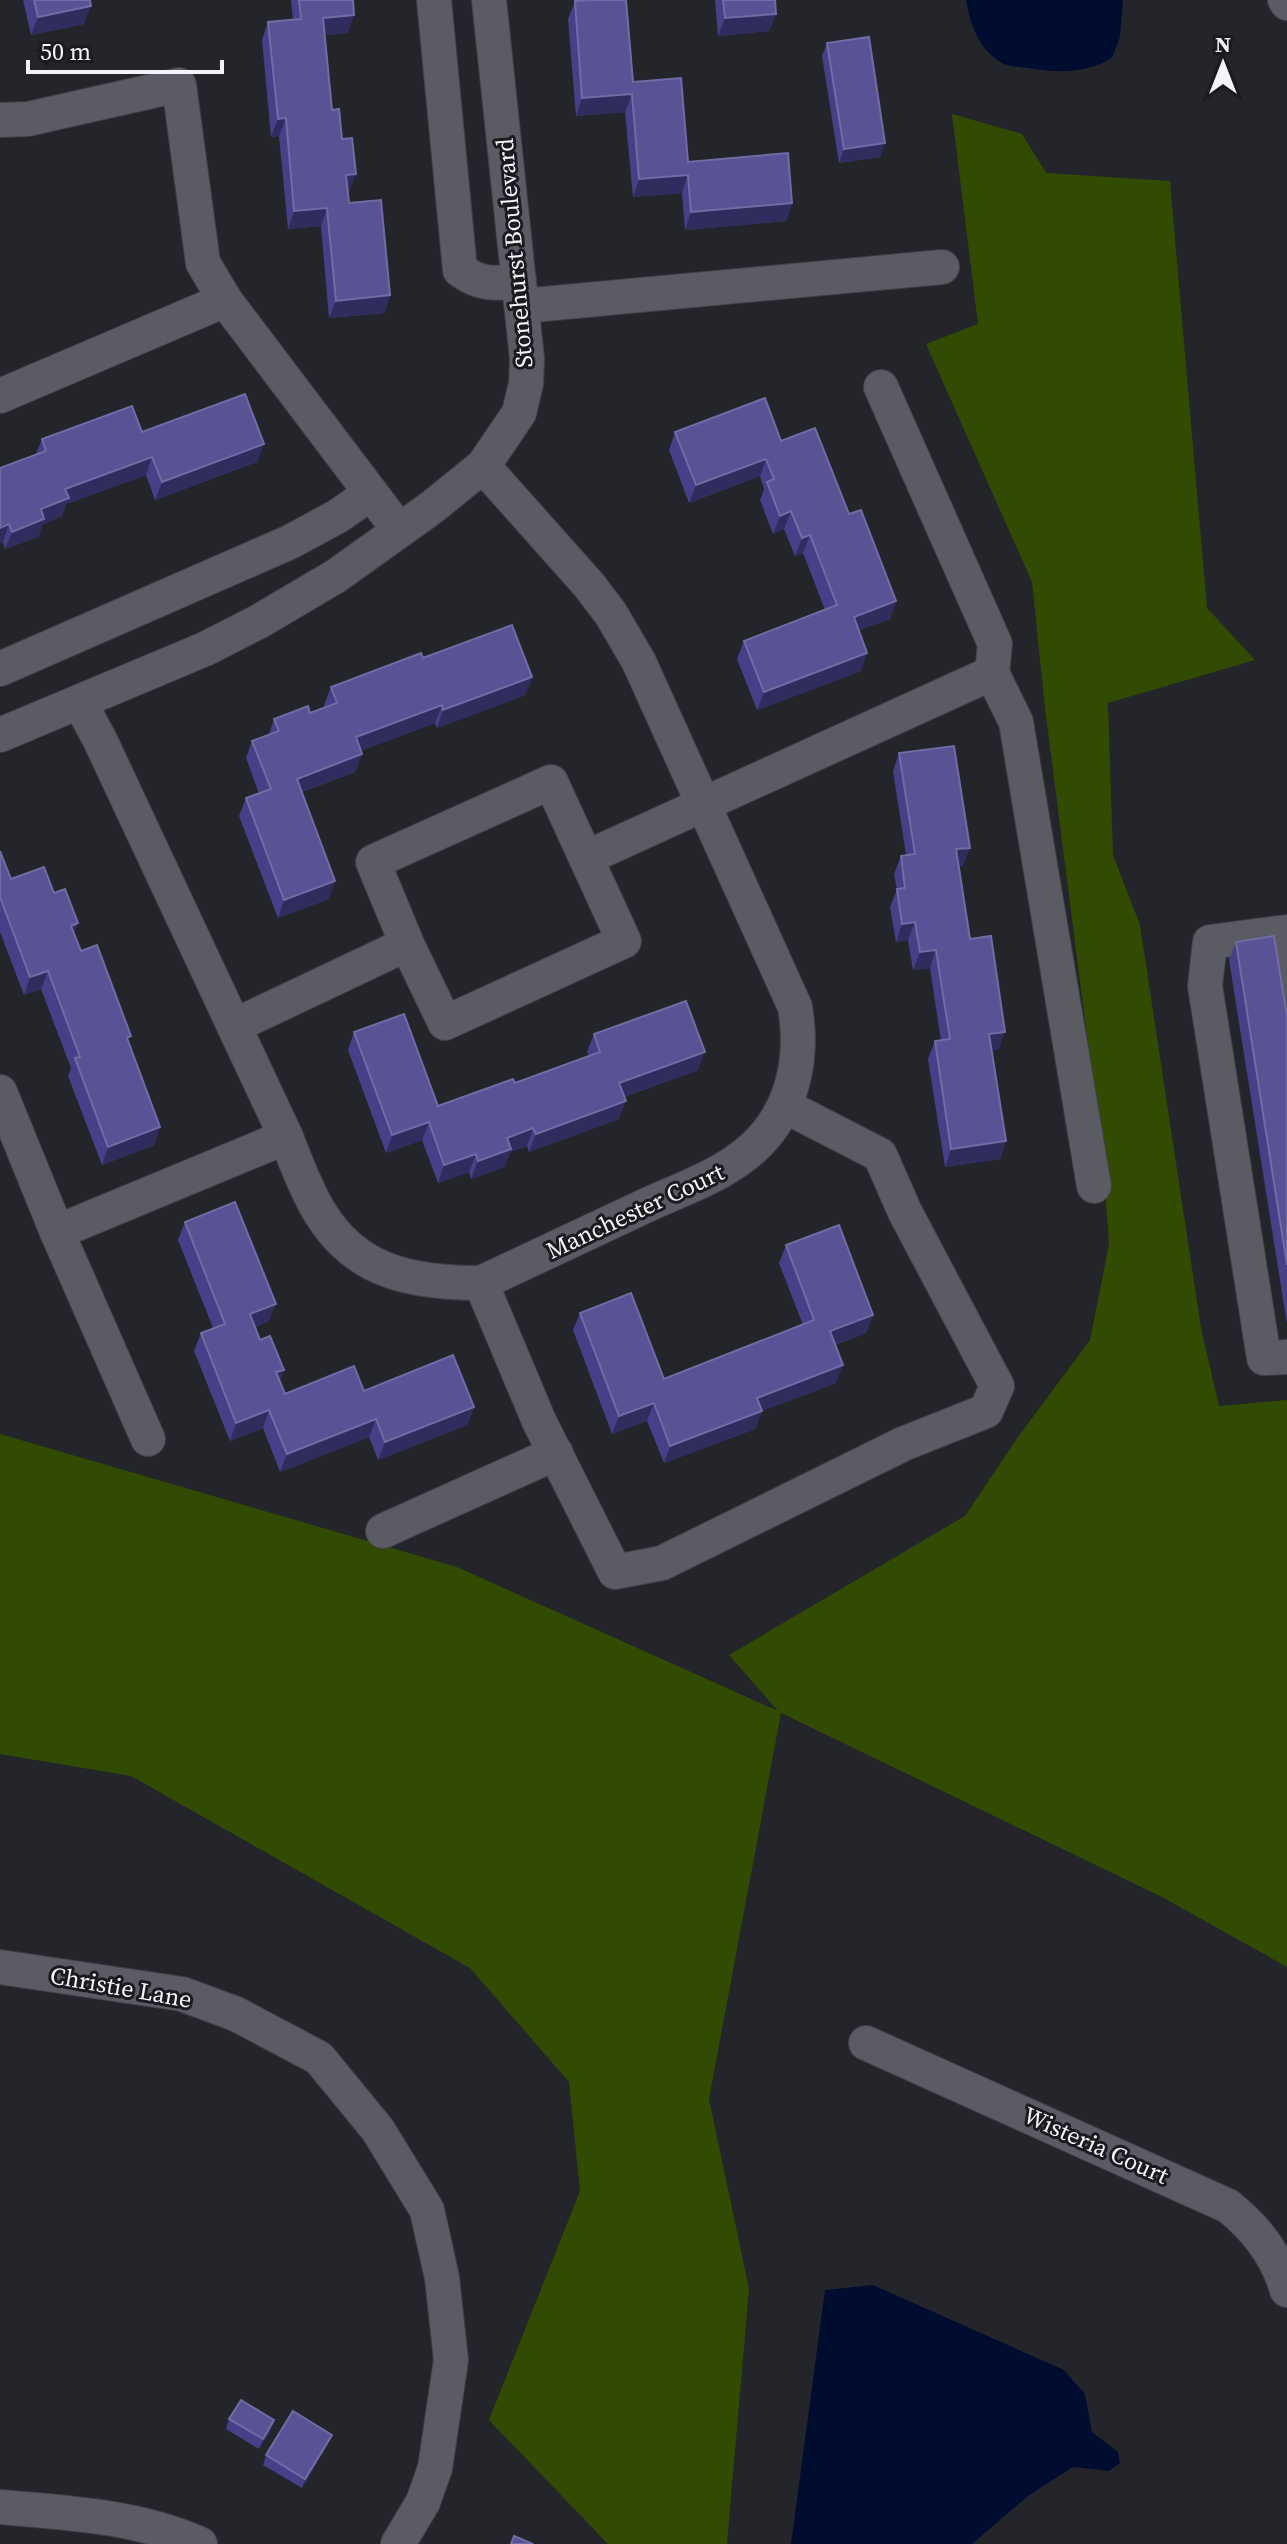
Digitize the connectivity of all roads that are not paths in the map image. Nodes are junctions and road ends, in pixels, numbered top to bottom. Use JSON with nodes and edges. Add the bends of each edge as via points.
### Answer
{"nodes":[{"id":1,"x":434,"y":0,"type":"edge"},
{"id":2,"x":489,"y":0,"type":"edge"},
{"id":3,"x":0,"y":120,"type":"edge"},
{"id":4,"x":942,"y":267,"type":"dead end"},
{"id":5,"x":520,"y":294,"type":"junction"},
{"id":6,"x":225,"y":300,"type":"junction"},
{"id":7,"x":881,"y":387,"type":"dead end"},
{"id":8,"x":0,"y":396,"type":"edge"},
{"id":9,"x":483,"y":466,"type":"junction"},
{"id":10,"x":371,"y":493,"type":"junction"},
{"id":11,"x":399,"y":530,"type":"junction"},
{"id":12,"x":0,"y":669,"type":"edge"},
{"id":13,"x":992,"y":673,"type":"junction"},
{"id":14,"x":80,"y":703,"type":"junction"},
{"id":15,"x":0,"y":735,"type":"edge"},
{"id":16,"x":704,"y":802,"type":"junction"},
{"id":17,"x":588,"y":857,"type":"junction"},
{"id":18,"x":1280,"y":933,"type":"edge"},
{"id":19,"x":407,"y":944,"type":"junction"},
{"id":20,"x":1287,"y":1013,"type":"edge"},
{"id":21,"x":234,"y":1026,"type":"junction"},
{"id":22,"x":0,"y":1092,"type":"edge"},
{"id":23,"x":785,"y":1106,"type":"junction"},
{"id":24,"x":286,"y":1137,"type":"junction"},
{"id":25,"x":1094,"y":1186,"type":"dead end"},
{"id":26,"x":57,"y":1232,"type":"junction"},
{"id":27,"x":481,"y":1283,"type":"junction"},
{"id":28,"x":1287,"y":1357,"type":"edge"},
{"id":29,"x":148,"y":1439,"type":"dead end"},
{"id":30,"x":556,"y":1453,"type":"junction"},
{"id":31,"x":383,"y":1531,"type":"dead end"},
{"id":32,"x":0,"y":1967,"type":"edge"},
{"id":33,"x":866,"y":2043,"type":"dead end"},
{"id":34,"x":1287,"y":2290,"type":"edge"},
{"id":35,"x":0,"y":2507,"type":"edge"},
{"id":36,"x":200,"y":2544,"type":"edge"},
{"id":37,"x":398,"y":2544,"type":"edge"}],
"edges":[{"from":1,"to":5,"type":"street","via":[[460,270],[473,280]]},
{"from":2,"to":5,"type":"street","name":"Stonehurst Boulevard"},
{"from":3,"to":6,"type":"street","via":[[28,119],[179,85],[203,263]]},
{"from":4,"to":5,"type":"street"},
{"from":5,"to":9,"type":"street","name":"Stonehurst Boulevard","via":[[526,384],[519,413]]},
{"from":6,"to":8,"type":"street"},
{"from":6,"to":10,"type":"street"},
{"from":7,"to":13,"type":"street","via":[[995,644]]},
{"from":9,"to":11,"type":"street","name":"Stonehurst Boulevard"},
{"from":9,"to":16,"type":"street","name":"Manchester Court","via":[[611,614]]},
{"from":10,"to":11,"type":"street"},
{"from":10,"to":12,"type":"street","via":[[290,542]]},
{"from":11,"to":14,"type":"street","name":"Stonehurst Boulevard","via":[[336,576],[258,622]]},
{"from":13,"to":16,"type":"street"},
{"from":13,"to":25,"type":"street","via":[[1016,722]]},
{"from":14,"to":15,"type":"street","name":"Stonehurst Boulevard"},
{"from":14,"to":21,"type":"street","name":"Manchester Court"},
{"from":16,"to":17,"type":"street"},
{"from":16,"to":23,"type":"street","name":"Manchester Court","via":[[795,1007],[798,1062]]},
{"from":17,"to":19,"type":"street","via":[[551,782],[373,862]]},
{"from":17,"to":19,"type":"street","via":[[624,941],[445,1023]]},
{"from":18,"to":20,"type":"street"},
{"from":18,"to":28,"type":"street","via":[[1210,942],[1205,986],[1264,1358]]},
{"from":19,"to":21,"type":"street"},
{"from":21,"to":24,"type":"street","name":"Manchester Court"},
{"from":22,"to":26,"type":"street"},
{"from":23,"to":27,"type":"street","name":"Manchester Court","via":[[763,1138],[725,1169]]},
{"from":23,"to":30,"type":"street","via":[[880,1155],[997,1386],[986,1411],[903,1444],[662,1563],[615,1572]]},
{"from":24,"to":26,"type":"street"},
{"from":24,"to":27,"type":"street","name":"Manchester Court","via":[[320,1213],[356,1253],[409,1279]]},
{"from":26,"to":29,"type":"street"},
{"from":27,"to":30,"type":"street"},
{"from":30,"to":31,"type":"street"},
{"from":32,"to":37,"type":"street","name":"Christie Lane","via":[[182,1994],[236,2014],[319,2058],[378,2130],[427,2210],[442,2278],[451,2360],[435,2468],[423,2502]]},
{"from":33,"to":34,"type":"street","name":"Wisteria Court","via":[[1228,2206],[1262,2237]]},
{"from":35,"to":36,"type":"street","via":[[113,2517]]}]}
